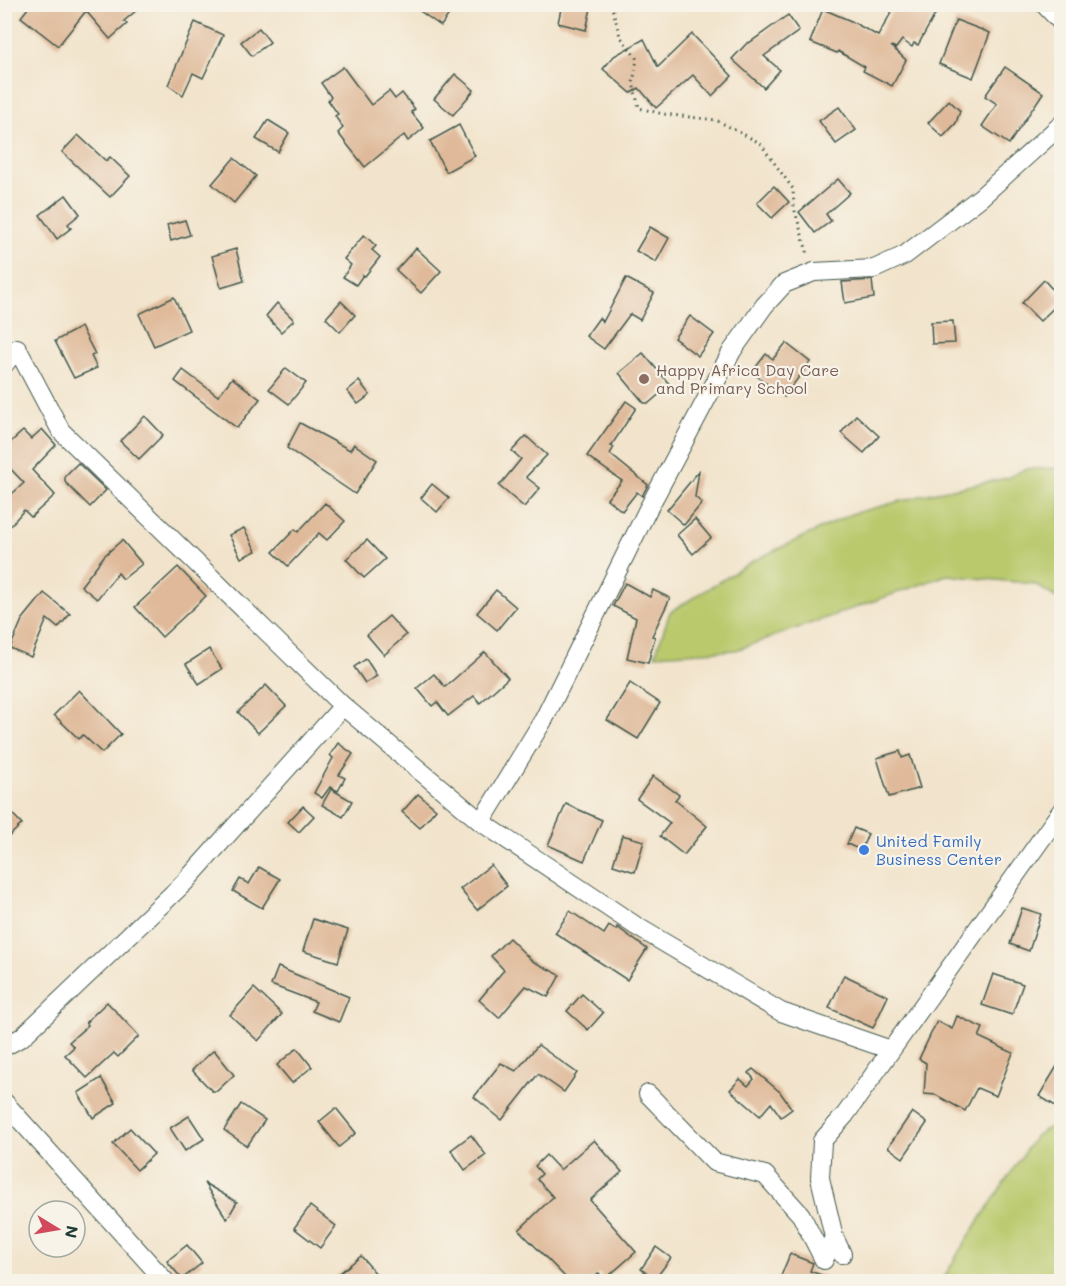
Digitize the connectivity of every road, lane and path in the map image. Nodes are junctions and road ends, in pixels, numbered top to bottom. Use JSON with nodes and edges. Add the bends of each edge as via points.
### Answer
{"nodes":[{"id":1,"x":611,"y":4,"type":"edge"},
{"id":2,"x":1044,"y":4,"type":"edge"},
{"id":3,"x":1062,"y":23,"type":"edge"},
{"id":4,"x":1062,"y":124,"type":"edge"},
{"id":5,"x":814,"y":272,"type":"junction"},
{"id":6,"x":4,"y":365,"type":"edge"},
{"id":7,"x":343,"y":706,"type":"junction"},
{"id":8,"x":1062,"y":810,"type":"edge"},
{"id":9,"x":481,"y":822,"type":"junction"},
{"id":10,"x":4,"y":1047,"type":"edge"},
{"id":11,"x":891,"y":1050,"type":"junction"},
{"id":12,"x":648,"y":1094,"type":"dead end"},
{"id":13,"x":4,"y":1102,"type":"edge"},
{"id":14,"x":834,"y":1237,"type":"junction"},
{"id":15,"x":842,"y":1254,"type":"dead end"},
{"id":16,"x":166,"y":1281,"type":"edge"}],
"edges":[{"from":1,"to":5,"type":"path","via":[[620,36],[637,59],[633,83],[639,108],[716,120],[760,143],[793,189],[794,208]]},
{"from":2,"to":3,"type":"street"},
{"from":4,"to":5,"type":"street","via":[[981,197],[905,255],[874,269]]},
{"from":5,"to":9,"type":"street","via":[[784,284],[732,351],[544,719]]},
{"from":6,"to":7,"type":"street","via":[[17,348],[61,431]]},
{"from":7,"to":9,"type":"street"},
{"from":7,"to":10,"type":"street","via":[[185,882],[22,1037]]},
{"from":8,"to":11,"type":"street"},
{"from":9,"to":11,"type":"street","via":[[636,926],[781,1012]]},
{"from":11,"to":14,"type":"street","via":[[822,1141],[820,1178]]},
{"from":12,"to":14,"type":"street","via":[[714,1162],[765,1174],[801,1215],[824,1260]]},
{"from":13,"to":16,"type":"street"},
{"from":14,"to":15,"type":"street"}]}
